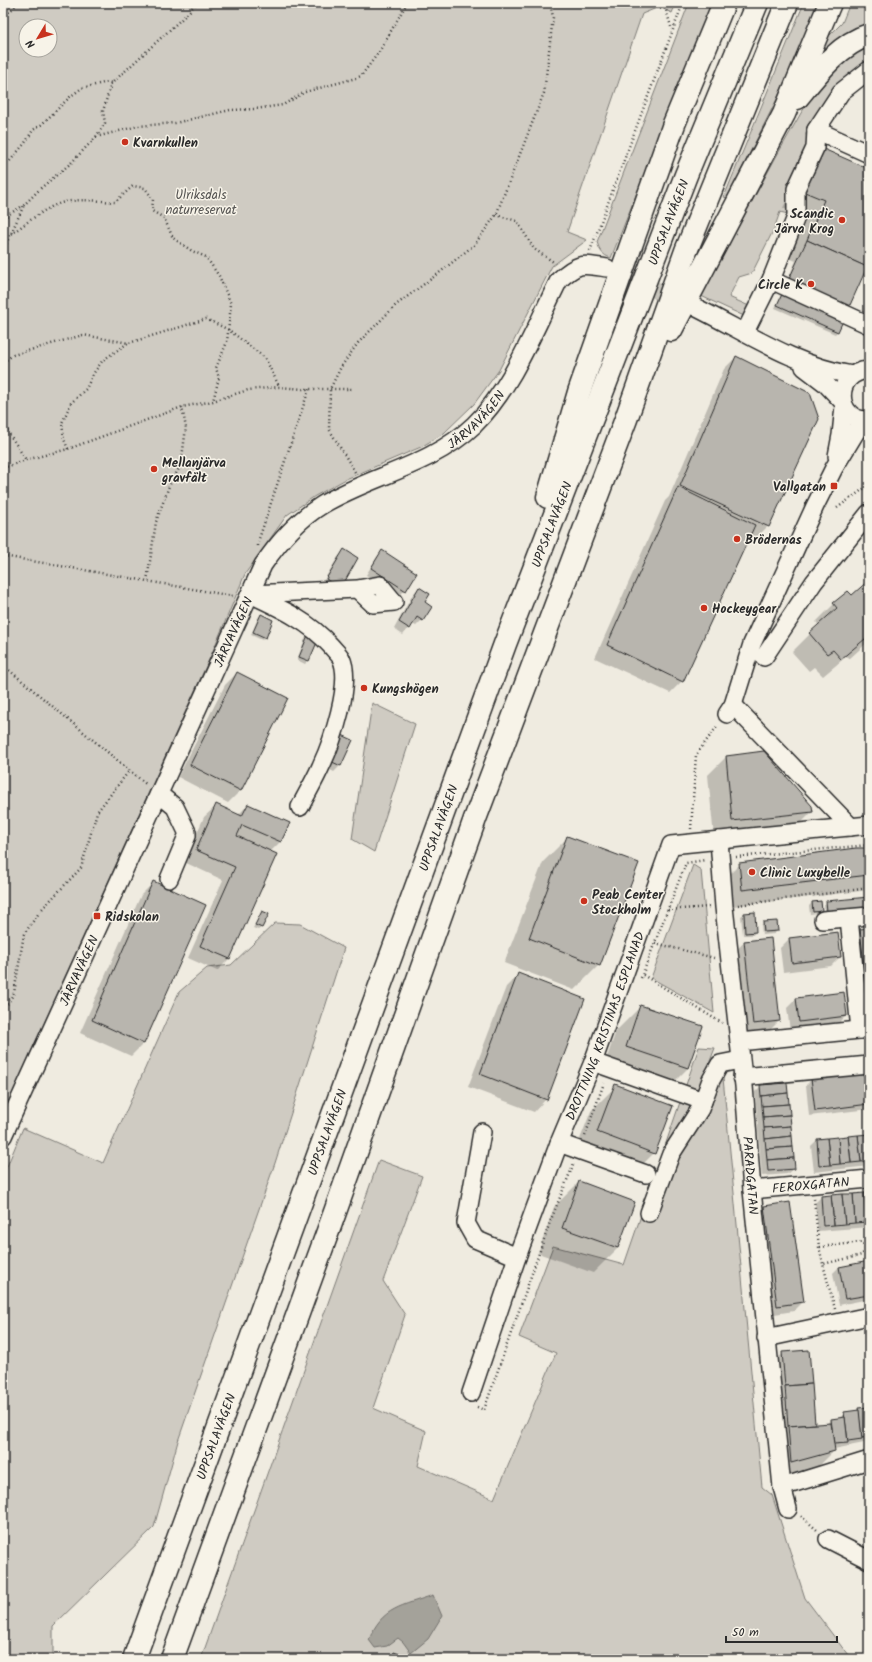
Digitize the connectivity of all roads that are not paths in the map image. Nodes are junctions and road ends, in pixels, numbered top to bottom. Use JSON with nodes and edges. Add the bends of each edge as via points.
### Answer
{"nodes":[{"id":1,"x":724,"y":3,"type":"edge"},
{"id":2,"x":757,"y":3,"type":"edge"},
{"id":3,"x":787,"y":3,"type":"edge"},
{"id":4,"x":830,"y":3,"type":"edge"},
{"id":5,"x":869,"y":35,"type":"edge"},
{"id":6,"x":869,"y":70,"type":"edge"},
{"id":7,"x":784,"y":114,"type":"junction"},
{"id":8,"x":816,"y":130,"type":"junction"},
{"id":9,"x":869,"y":154,"type":"edge"},
{"id":10,"x":607,"y":268,"type":"tunnel mouth"},
{"id":11,"x":771,"y":280,"type":"junction"},
{"id":12,"x":697,"y":308,"type":"tunnel mouth"},
{"id":13,"x":869,"y":325,"type":"edge"},
{"id":14,"x":745,"y":332,"type":"junction"},
{"id":15,"x":789,"y":356,"type":"junction"},
{"id":16,"x":863,"y":369,"type":"edge"},
{"id":17,"x":843,"y":403,"type":"junction"},
{"id":18,"x":626,"y":418,"type":"junction"},
{"id":19,"x":866,"y":420,"type":"edge"},
{"id":20,"x":834,"y":468,"type":"junction"},
{"id":21,"x":869,"y":513,"type":"edge"},
{"id":22,"x":357,"y":589,"type":"dead end"},
{"id":23,"x":243,"y":595,"type":"junction"},
{"id":24,"x":505,"y":644,"type":"junction"},
{"id":25,"x":764,"y":657,"type":"dead end"},
{"id":26,"x":156,"y":792,"type":"junction"},
{"id":27,"x":300,"y":807,"type":"dead end"},
{"id":28,"x":869,"y":826,"type":"edge"},
{"id":29,"x":851,"y":827,"type":"junction"},
{"id":30,"x":719,"y":840,"type":"junction"},
{"id":31,"x":169,"y":879,"type":"dead end"},
{"id":32,"x":869,"y":916,"type":"edge"},
{"id":33,"x":849,"y":918,"type":"junction"},
{"id":34,"x":823,"y":920,"type":"dead end"},
{"id":35,"x":864,"y":1030,"type":"edge"},
{"id":36,"x":739,"y":1042,"type":"junction"},
{"id":37,"x":740,"y":1060,"type":"junction"},
{"id":38,"x":593,"y":1062,"type":"junction"},
{"id":39,"x":869,"y":1065,"type":"edge"},
{"id":40,"x":742,"y":1077,"type":"junction"},
{"id":41,"x":703,"y":1101,"type":"junction"},
{"id":42,"x":482,"y":1132,"type":"dead end"},
{"id":43,"x":3,"y":1136,"type":"edge"},
{"id":44,"x":559,"y":1143,"type":"junction"},
{"id":45,"x":646,"y":1174,"type":"dead end"},
{"id":46,"x":869,"y":1179,"type":"edge"},
{"id":47,"x":752,"y":1190,"type":"junction"},
{"id":48,"x":649,"y":1213,"type":"dead end"},
{"id":49,"x":517,"y":1257,"type":"junction"},
{"id":50,"x":869,"y":1316,"type":"edge"},
{"id":51,"x":766,"y":1338,"type":"junction"},
{"id":52,"x":470,"y":1393,"type":"dead end"},
{"id":53,"x":869,"y":1460,"type":"edge"},
{"id":54,"x":782,"y":1487,"type":"junction"},
{"id":55,"x":787,"y":1506,"type":"road end"},
{"id":56,"x":828,"y":1539,"type":"road end"},
{"id":57,"x":869,"y":1560,"type":"edge"},
{"id":58,"x":134,"y":1659,"type":"edge"},
{"id":59,"x":172,"y":1659,"type":"edge"}],
"edges":[{"from":1,"to":24,"type":"highway","via":[[674,124],[579,392]]},
{"from":2,"to":24,"type":"highway","name":"UPPSALAVÄGEN","via":[[686,175]]},
{"from":3,"to":18,"type":"highway","via":[[686,251]]},
{"from":4,"to":7,"type":"highway"},
{"from":5,"to":7,"type":"highway","via":[[850,45],[833,59]]},
{"from":6,"to":8,"type":"street","via":[[841,92]]},
{"from":7,"to":18,"type":"highway"},
{"from":8,"to":9,"type":"street"},
{"from":8,"to":11,"type":"street","via":[[815,148],[796,189],[796,217]]},
{"from":10,"to":23,"type":"street","name":"JÄRVAVÄGEN","via":[[584,264],[571,269],[559,280],[512,375],[495,402],[473,426],[426,459],[366,483],[321,506],[273,550]]},
{"from":11,"to":13,"type":"street"},
{"from":11,"to":14,"type":"street"},
{"from":12,"to":14,"type":"street"},
{"from":14,"to":15,"type":"street"},
{"from":15,"to":16,"type":"street","via":[[832,372]]},
{"from":15,"to":17,"type":"street","via":[[825,383]]},
{"from":16,"to":17,"type":"street","via":[[845,383],[842,392]]},
{"from":17,"to":19,"type":"street","via":[[849,413]]},
{"from":17,"to":20,"type":"street","via":[[841,435]]},
{"from":18,"to":59,"type":"highway","via":[[475,819]]},
{"from":19,"to":20,"type":"street"},
{"from":20,"to":29,"type":"street","via":[[752,644],[730,709]]},
{"from":21,"to":25,"type":"street","via":[[814,582]]},
{"from":22,"to":23,"type":"street"},
{"from":23,"to":26,"type":"street","name":"JÄRVAVÄGEN"},
{"from":23,"to":27,"type":"street","via":[[296,617],[321,635],[341,657],[345,670],[338,719],[322,765]]},
{"from":24,"to":58,"type":"highway","name":"UPPSALAVÄGEN"},
{"from":26,"to":31,"type":"street","via":[[175,807],[187,832]]},
{"from":26,"to":43,"type":"street","name":"JÄRVAVÄGEN"},
{"from":28,"to":29,"type":"street","name":"DROTTNING KRISTINAS ESPLANAD"},
{"from":29,"to":30,"type":"street","name":"DROTTNING KRISTINAS ESPLANAD"},
{"from":30,"to":36,"type":"street","name":"PARADGATAN","via":[[718,907]]},
{"from":30,"to":38,"type":"street","name":"DROTTNING KRISTINAS ESPLANAD","via":[[671,845]]},
{"from":32,"to":33,"type":"street"},
{"from":33,"to":34,"type":"street"},
{"from":33,"to":35,"type":"street"},
{"from":35,"to":36,"type":"street"},
{"from":36,"to":37,"type":"street","name":"PARADGATAN"},
{"from":37,"to":40,"type":"street","name":"PARADGATAN"},
{"from":37,"to":41,"type":"street","via":[[720,1064]]},
{"from":38,"to":41,"type":"street"},
{"from":38,"to":44,"type":"street","name":"DROTTNING KRISTINAS ESPLANAD"},
{"from":39,"to":40,"type":"street"},
{"from":40,"to":47,"type":"street","name":"PARADGATAN"},
{"from":41,"to":48,"type":"street","via":[[671,1154]]},
{"from":42,"to":49,"type":"street","via":[[466,1224],[475,1240]]},
{"from":44,"to":45,"type":"street"},
{"from":44,"to":49,"type":"street","name":"DROTTNING KRISTINAS ESPLANAD"},
{"from":46,"to":47,"type":"street","name":"FEROXGATAN"},
{"from":47,"to":51,"type":"street","name":"PARADGATAN"},
{"from":49,"to":52,"type":"street","name":"DROTTNING KRISTINAS ESPLANAD"},
{"from":50,"to":51,"type":"street"},
{"from":51,"to":54,"type":"street","name":"PARADGATAN"},
{"from":53,"to":54,"type":"street"},
{"from":54,"to":55,"type":"street","name":"PARADGATAN"},
{"from":56,"to":57,"type":"street"}]}
